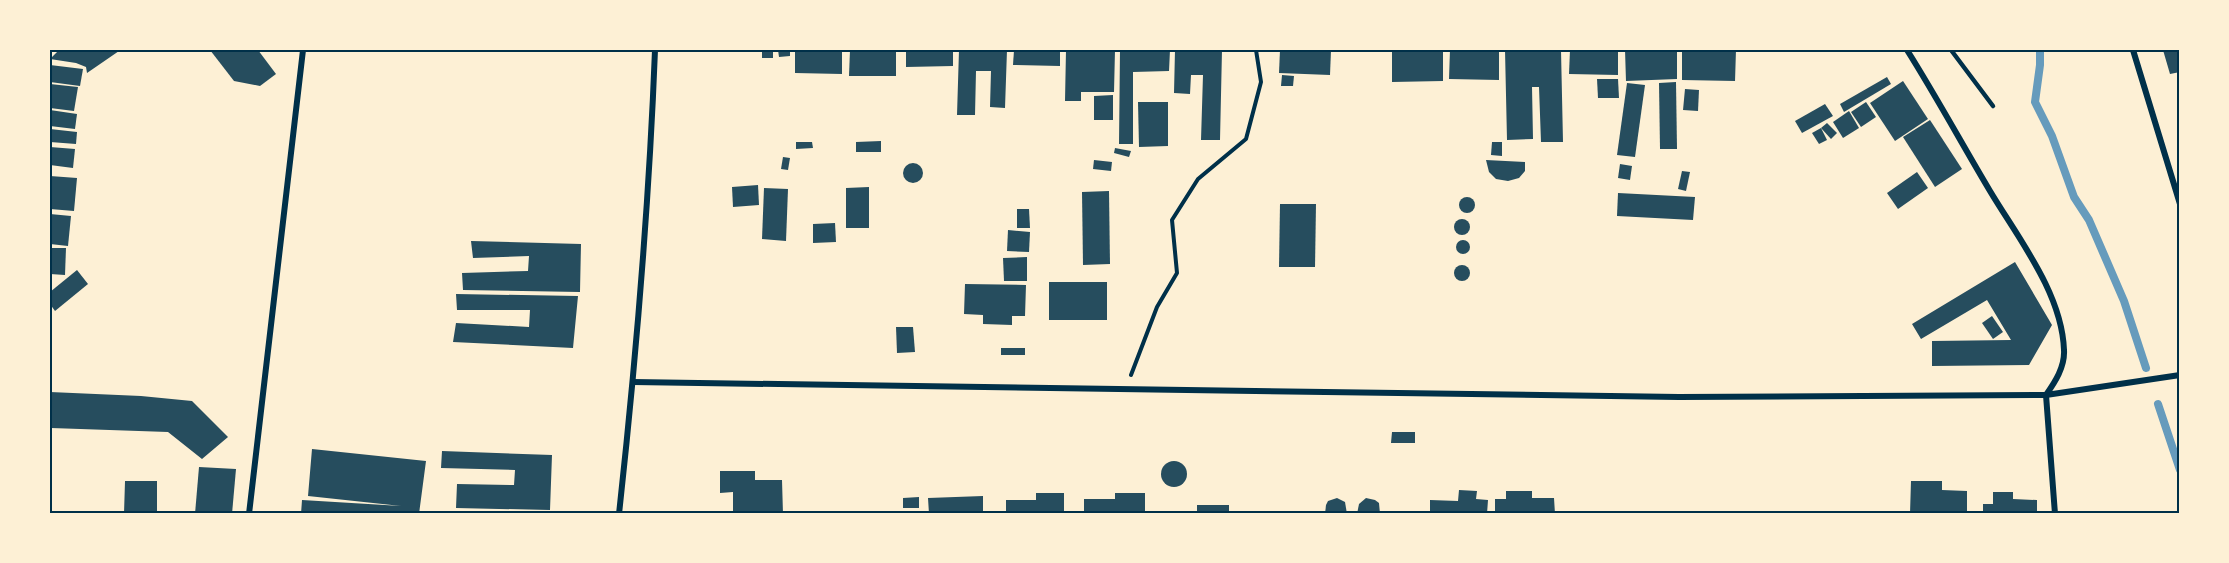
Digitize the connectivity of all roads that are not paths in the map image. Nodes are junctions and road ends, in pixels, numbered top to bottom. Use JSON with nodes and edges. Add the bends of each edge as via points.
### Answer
{"nodes":[{"id":1,"x":303,"y":50,"type":"edge"},
{"id":2,"x":655,"y":50,"type":"edge"},
{"id":3,"x":1907,"y":50,"type":"edge"},
{"id":4,"x":1951,"y":50,"type":"edge"},
{"id":5,"x":2133,"y":50,"type":"edge"},
{"id":6,"x":1993,"y":106,"type":"dead end"},
{"id":7,"x":2180,"y":204,"type":"edge"},
{"id":8,"x":2180,"y":375,"type":"edge"},
{"id":9,"x":633,"y":382,"type":"junction"},
{"id":10,"x":2046,"y":395,"type":"junction"},
{"id":11,"x":249,"y":513,"type":"edge"},
{"id":12,"x":619,"y":513,"type":"edge"},
{"id":13,"x":2055,"y":513,"type":"edge"}],
"edges":[{"from":1,"to":11,"type":"street"},
{"from":2,"to":9,"type":"street"},
{"from":3,"to":10,"type":"street","via":[[2018,233],[2051,297],[2063,335],[2064,354],[2062,367]]},
{"from":4,"to":6,"type":"lane"},
{"from":5,"to":7,"type":"street"},
{"from":8,"to":10,"type":"street"},
{"from":9,"to":10,"type":"street","via":[[1679,397]]},
{"from":9,"to":12,"type":"street"},
{"from":10,"to":13,"type":"street"}]}
